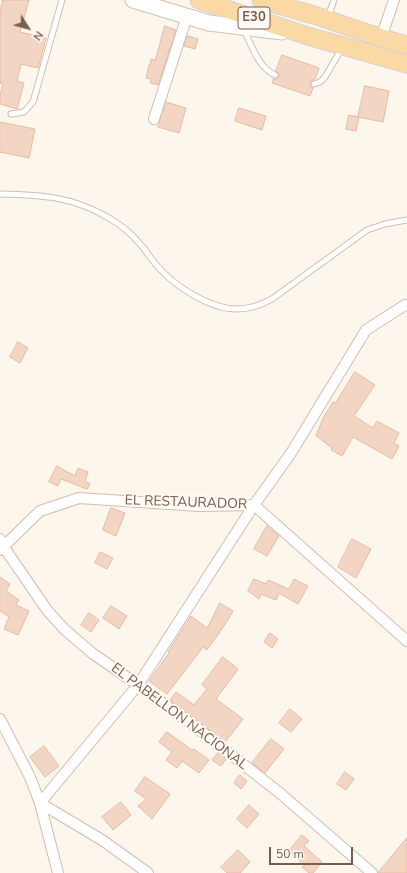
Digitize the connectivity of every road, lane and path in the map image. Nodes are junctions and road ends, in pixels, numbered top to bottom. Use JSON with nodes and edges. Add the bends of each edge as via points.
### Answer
{"nodes":[{"id":1,"x":62,"y":0,"type":"edge"},
{"id":2,"x":133,"y":0,"type":"edge"},
{"id":3,"x":261,"y":0,"type":"edge"},
{"id":4,"x":283,"y":0,"type":"edge"},
{"id":5,"x":334,"y":0,"type":"edge"},
{"id":6,"x":394,"y":0,"type":"edge"},
{"id":7,"x":209,"y":1,"type":"edge"},
{"id":8,"x":187,"y":16,"type":"junction"},
{"id":9,"x":320,"y":18,"type":"junction"},
{"id":10,"x":210,"y":23,"type":"junction"},
{"id":11,"x":243,"y":27,"type":"junction"},
{"id":12,"x":308,"y":36,"type":"junction"},
{"id":13,"x":382,"y":38,"type":"junction"},
{"id":14,"x":407,"y":45,"type":"edge"},
{"id":15,"x":343,"y":46,"type":"junction"},
{"id":16,"x":373,"y":54,"type":"junction"},
{"id":17,"x":407,"y":64,"type":"edge"},
{"id":18,"x":275,"y":75,"type":"dead end"},
{"id":19,"x":314,"y":84,"type":"dead end"},
{"id":20,"x":11,"y":114,"type":"dead end"},
{"id":21,"x":154,"y":119,"type":"dead end"},
{"id":22,"x":0,"y":194,"type":"edge"},
{"id":23,"x":407,"y":220,"type":"edge"},
{"id":24,"x":407,"y":305,"type":"edge"},
{"id":25,"x":254,"y":505,"type":"junction"},
{"id":26,"x":1,"y":545,"type":"edge"},
{"id":27,"x":407,"y":641,"type":"edge"},
{"id":28,"x":138,"y":685,"type":"junction"},
{"id":29,"x":0,"y":719,"type":"edge"},
{"id":30,"x":40,"y":803,"type":"junction"},
{"id":31,"x":58,"y":873,"type":"edge"},
{"id":32,"x":148,"y":873,"type":"edge"},
{"id":33,"x":372,"y":873,"type":"edge"}],
"edges":[{"from":1,"to":20,"type":"lane","via":[[33,102],[24,112]]},
{"from":2,"to":8,"type":"main road"},
{"from":3,"to":9,"type":"main road","number":"E30"},
{"from":4,"to":9,"type":"main road"},
{"from":5,"to":9,"type":"lane"},
{"from":6,"to":13,"type":"street"},
{"from":7,"to":10,"type":"street"},
{"from":7,"to":12,"type":"main road","number":"E30"},
{"from":8,"to":10,"type":"main road"},
{"from":8,"to":21,"type":"street"},
{"from":9,"to":13,"type":"main road","number":"E30"},
{"from":10,"to":11,"type":"main road"},
{"from":11,"to":12,"type":"main road"},
{"from":11,"to":18,"type":"lane","via":[[262,64],[268,72]]},
{"from":12,"to":15,"type":"main road","number":"E30"},
{"from":13,"to":14,"type":"main road","number":"E30"},
{"from":13,"to":16,"type":"street"},
{"from":15,"to":16,"type":"main road","number":"E30"},
{"from":15,"to":19,"type":"lane","via":[[325,78]]},
{"from":16,"to":17,"type":"main road","number":"E30"},
{"from":22,"to":23,"type":"lane","via":[[49,196],[99,212],[132,235],[159,268],[182,287],[208,302],[237,309],[255,306],[272,299],[367,230]]},
{"from":24,"to":25,"type":"street","name":"EL RESTAURADOR","via":[[366,330],[291,453]]},
{"from":25,"to":26,"type":"street","name":"EL RESTAURADOR","via":[[199,506],[79,498],[40,510]]},
{"from":25,"to":27,"type":"street"},
{"from":25,"to":28,"type":"street"},
{"from":26,"to":28,"type":"street","name":"EL PABELLON NACIONAL","via":[[47,610],[64,629],[92,654]]},
{"from":28,"to":30,"type":"street"},
{"from":28,"to":33,"type":"street","name":"EL PABELLON NACIONAL","via":[[281,794]]},
{"from":29,"to":30,"type":"street","via":[[30,777]]},
{"from":30,"to":31,"type":"street"},
{"from":30,"to":32,"type":"street","via":[[102,840]]}]}
